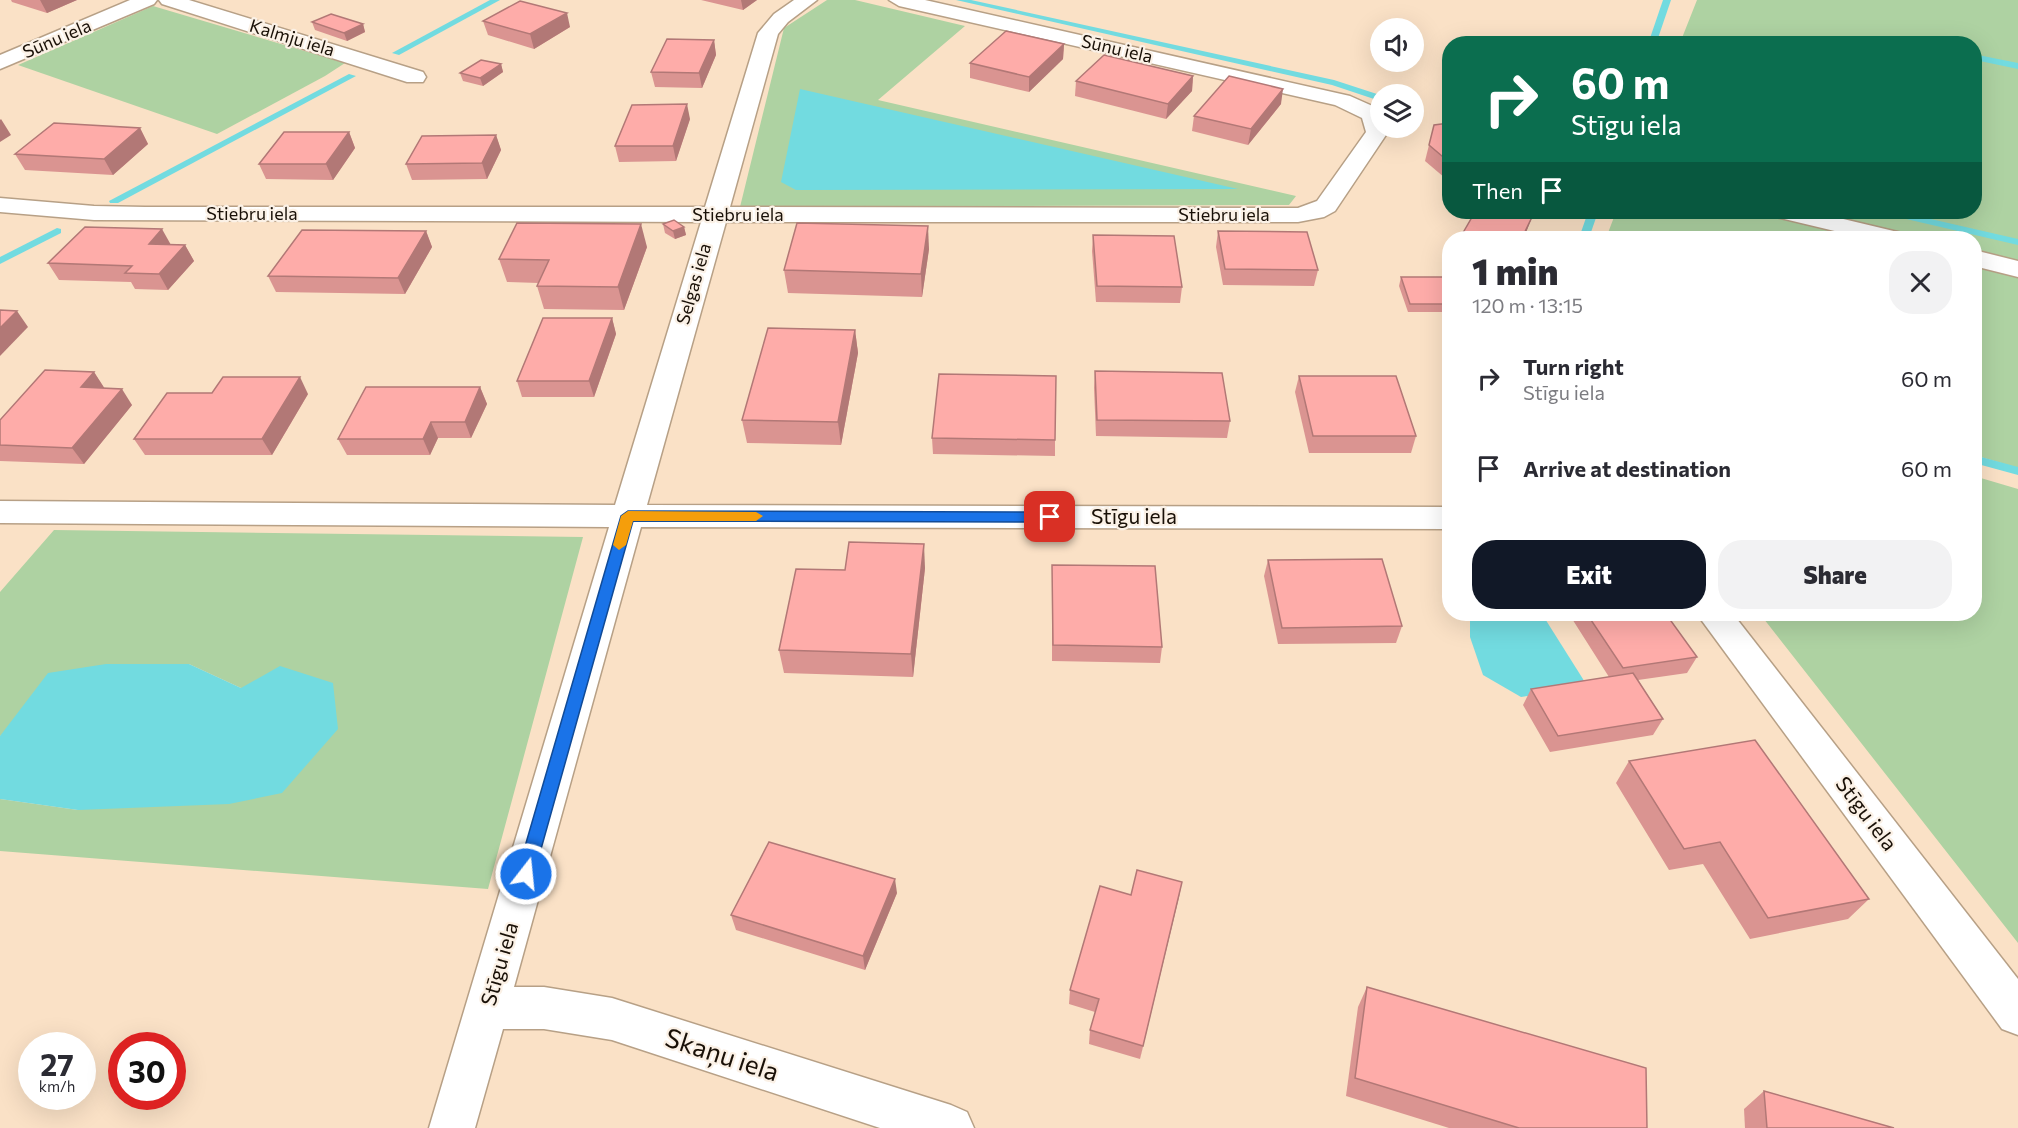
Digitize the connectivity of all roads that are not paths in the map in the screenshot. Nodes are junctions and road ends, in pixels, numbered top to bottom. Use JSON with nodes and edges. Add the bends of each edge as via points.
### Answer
{"nodes":[{"id":1,"x":147,"y":0,"type":"edge"},
{"id":2,"x":169,"y":0,"type":"edge"},
{"id":3,"x":807,"y":0,"type":"edge"},
{"id":4,"x":899,"y":0,"type":"edge"},
{"id":5,"x":0,"y":63,"type":"edge"},
{"id":6,"x":415,"y":77,"type":"dead end"},
{"id":7,"x":1336,"y":99,"type":"joint"},
{"id":8,"x":0,"y":205,"type":"edge"},
{"id":9,"x":714,"y":215,"type":"junction"},
{"id":10,"x":1814,"y":219,"type":"edge"},
{"id":11,"x":1864,"y":231,"type":"edge"},
{"id":12,"x":1982,"y":260,"type":"edge"},
{"id":13,"x":2018,"y":269,"type":"edge"},
{"id":14,"x":0,"y":512,"type":"edge"},
{"id":15,"x":628,"y":516,"type":"junction"},
{"id":16,"x":1442,"y":518,"type":"edge"},
{"id":17,"x":1719,"y":621,"type":"edge"},
{"id":18,"x":488,"y":1008,"type":"junction"},
{"id":19,"x":2018,"y":1014,"type":"edge"},
{"id":20,"x":452,"y":1128,"type":"edge"},
{"id":21,"x":951,"y":1128,"type":"edge"}],
"edges":[{"from":1,"to":5,"type":"street","name":"Sūnu iela"},
{"from":2,"to":6,"type":"street","name":"Kalmju iela"},
{"from":3,"to":9,"type":"street","name":"Selgas iela","via":[[781,18],[768,33]]},
{"from":4,"to":7,"type":"street","name":"Sūnu iela"},
{"from":7,"to":9,"type":"street","name":"Stiebru iela","via":[[1372,115],[1377,132],[1326,206],[1298,215]]},
{"from":8,"to":9,"type":"street","name":"Stiebru iela","via":[[145,214]]},
{"from":9,"to":15,"type":"street","name":"Selgas iela"},
{"from":10,"to":11,"type":"street"},
{"from":12,"to":13,"type":"street"},
{"from":14,"to":15,"type":"street"},
{"from":15,"to":16,"type":"street","name":"Stīgu iela"},
{"from":15,"to":18,"type":"street","name":"Stīgu iela"},
{"from":17,"to":19,"type":"street","name":"Stīgu iela"},
{"from":18,"to":20,"type":"street","name":"Stīgu iela"},
{"from":18,"to":21,"type":"street","name":"Skaņu iela","via":[[544,1008],[612,1019]]}]}
